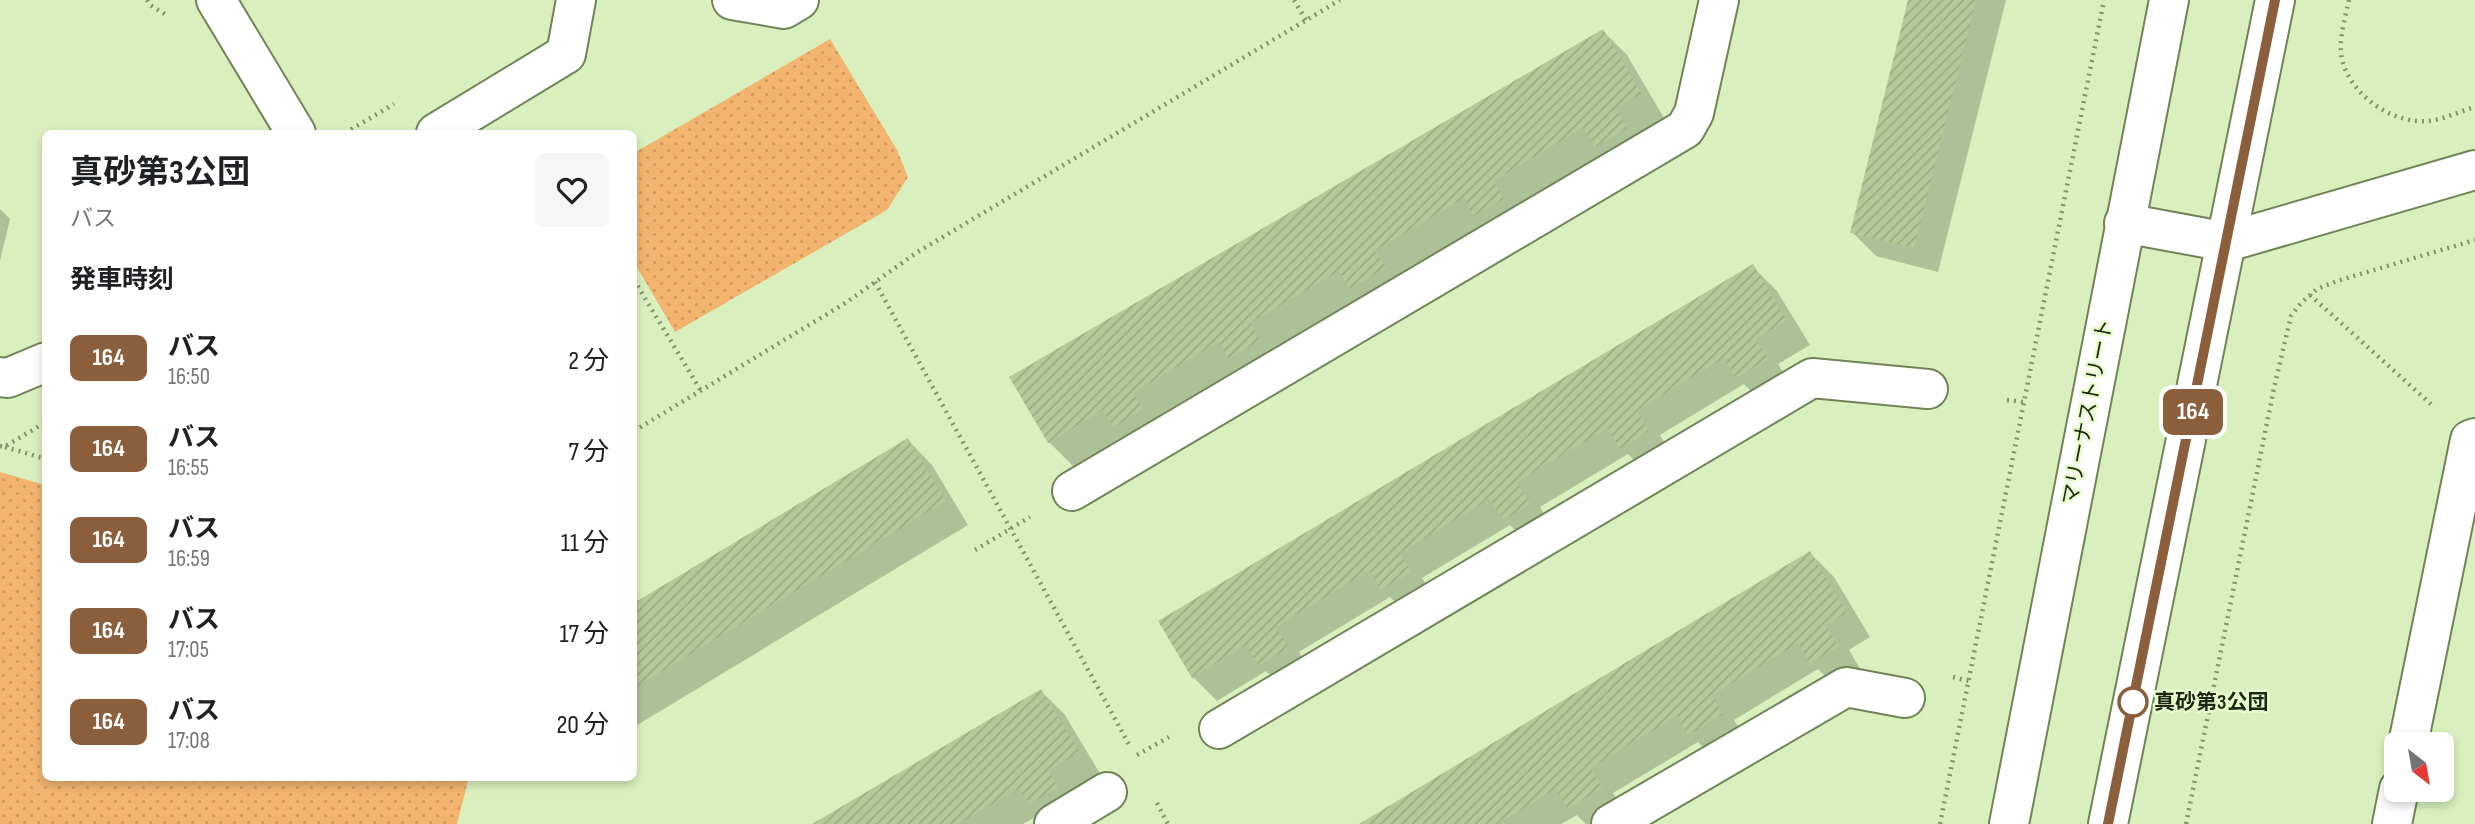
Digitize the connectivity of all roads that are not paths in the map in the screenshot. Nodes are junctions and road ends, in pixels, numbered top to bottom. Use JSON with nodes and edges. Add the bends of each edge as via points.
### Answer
{"nodes":[{"id":1,"x":216,"y":0,"type":"edge"},
{"id":2,"x":576,"y":0,"type":"edge"},
{"id":3,"x":732,"y":0,"type":"edge"},
{"id":4,"x":799,"y":0,"type":"edge"},
{"id":5,"x":1719,"y":0,"type":"edge"},
{"id":6,"x":2169,"y":0,"type":"edge"},
{"id":7,"x":2275,"y":0,"type":"edge"},
{"id":8,"x":294,"y":130,"type":"edge"},
{"id":9,"x":441,"y":130,"type":"edge"},
{"id":10,"x":2475,"y":170,"type":"edge"},
{"id":11,"x":2124,"y":223,"type":"junction"},
{"id":12,"x":2227,"y":242,"type":"junction"},
{"id":13,"x":42,"y":364,"type":"edge"},
{"id":14,"x":0,"y":377,"type":"edge"},
{"id":15,"x":1928,"y":389,"type":"dead end"},
{"id":16,"x":2472,"y":439,"type":"edge"},
{"id":17,"x":1072,"y":491,"type":"road end"},
{"id":18,"x":1905,"y":698,"type":"dead end"},
{"id":19,"x":1219,"y":729,"type":"road end"},
{"id":20,"x":2411,"y":732,"type":"edge"},
{"id":21,"x":1107,"y":792,"type":"dead end"},
{"id":22,"x":2396,"y":802,"type":"edge"},
{"id":23,"x":1054,"y":824,"type":"edge"},
{"id":24,"x":1611,"y":824,"type":"edge"},
{"id":25,"x":2009,"y":824,"type":"edge"},
{"id":26,"x":2108,"y":824,"type":"edge"},
{"id":27,"x":2392,"y":824,"type":"edge"}],
"edges":[{"from":1,"to":8,"type":"street"},
{"from":2,"to":9,"type":"street","via":[[566,54]]},
{"from":3,"to":4,"type":"street","via":[[784,9]]},
{"from":5,"to":17,"type":"street","via":[[1694,113],[1685,129]]},
{"from":6,"to":11,"type":"street","name":"マリーナストリート"},
{"from":7,"to":12,"type":"street"},
{"from":10,"to":12,"type":"street"},
{"from":11,"to":12,"type":"street"},
{"from":11,"to":25,"type":"street","name":"マリーナストリート"},
{"from":12,"to":26,"type":"street"},
{"from":13,"to":14,"type":"street"},
{"from":15,"to":19,"type":"street","via":[[1812,378]]},
{"from":16,"to":20,"type":"street"},
{"from":18,"to":24,"type":"street","via":[[1846,687]]},
{"from":21,"to":23,"type":"street"},
{"from":22,"to":27,"type":"street"}]}
